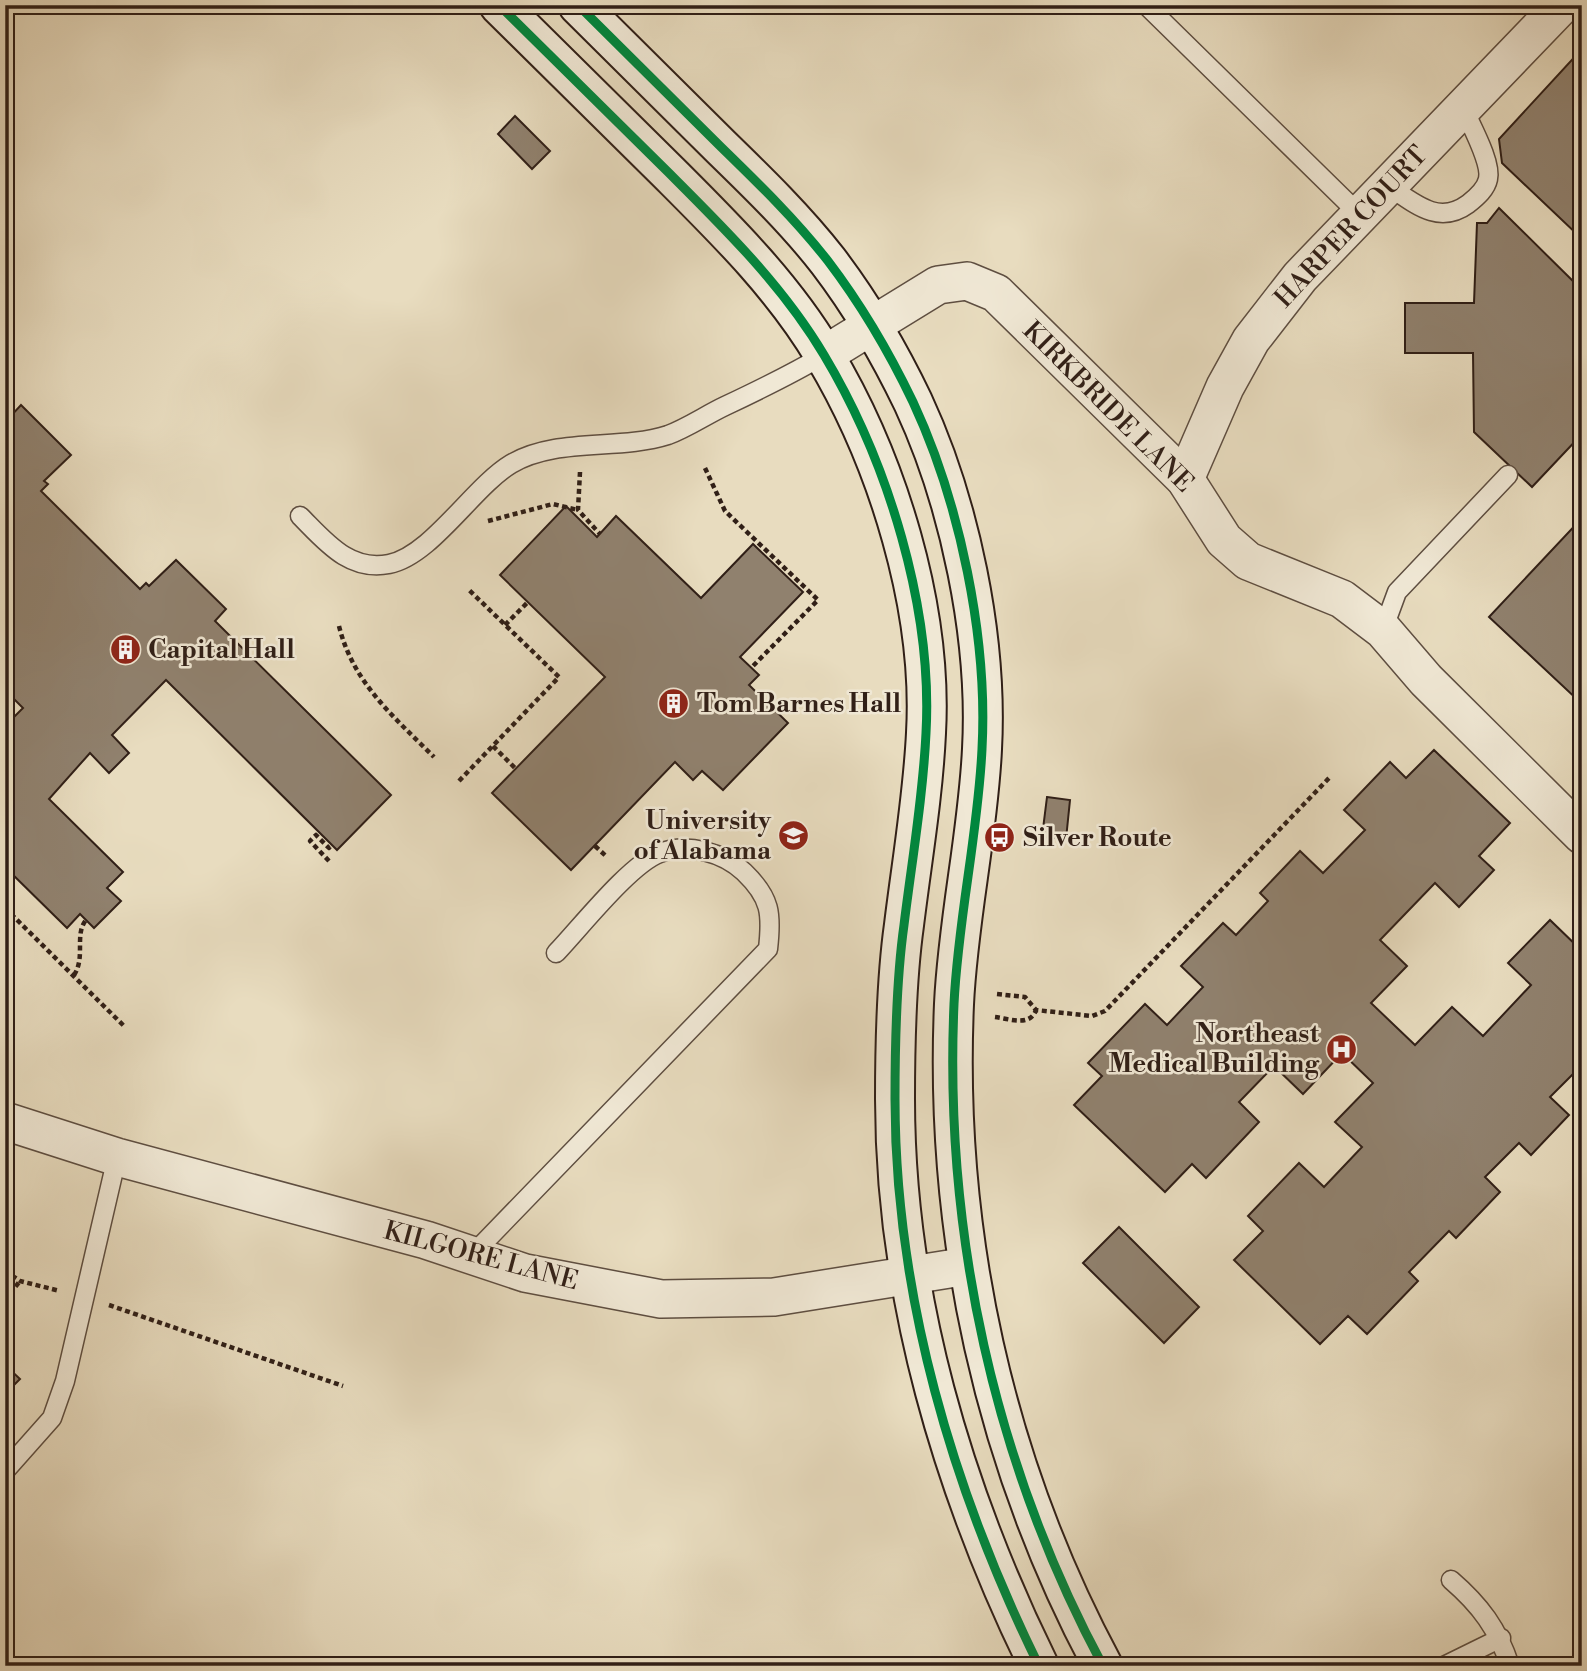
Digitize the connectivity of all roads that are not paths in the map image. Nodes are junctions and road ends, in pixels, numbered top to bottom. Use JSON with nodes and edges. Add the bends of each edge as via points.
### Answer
{"nodes":[{"id":1,"x":499,"y":5,"type":"edge"},
{"id":2,"x":578,"y":5,"type":"edge"},
{"id":3,"x":1562,"y":5,"type":"edge"},
{"id":4,"x":1149,"y":8,"type":"dead end"},
{"id":5,"x":1463,"y":107,"type":"junction"},
{"id":6,"x":1387,"y":185,"type":"junction"},
{"id":7,"x":1358,"y":213,"type":"junction"},
{"id":8,"x":871,"y":326,"type":"junction"},
{"id":9,"x":824,"y":355,"type":"junction"},
{"id":10,"x":1508,"y":475,"type":"dead end"},
{"id":11,"x":1185,"y":479,"type":"junction"},
{"id":12,"x":300,"y":516,"type":"dead end"},
{"id":13,"x":1383,"y":630,"type":"junction"},
{"id":14,"x":1582,"y":835,"type":"edge"},
{"id":15,"x":556,"y":953,"type":"dead end"},
{"id":16,"x":5,"y":1121,"type":"edge"},
{"id":17,"x":117,"y":1157,"type":"junction"},
{"id":18,"x":471,"y":1256,"type":"junction"},
{"id":19,"x":968,"y":1266,"type":"junction"},
{"id":20,"x":910,"y":1277,"type":"junction"},
{"id":21,"x":5,"y":1471,"type":"edge"},
{"id":22,"x":1451,"y":1580,"type":"dead end"},
{"id":23,"x":1501,"y":1638,"type":"junction"},
{"id":24,"x":1039,"y":1666,"type":"edge"},
{"id":25,"x":1103,"y":1666,"type":"edge"},
{"id":26,"x":1444,"y":1666,"type":"edge"},
{"id":27,"x":1510,"y":1666,"type":"edge"}],
"edges":[{"from":1,"to":9,"type":"street","via":[[733,237],[784,296]]},
{"from":2,"to":8,"type":"street","via":[[770,196],[828,261]]},
{"from":3,"to":5,"type":"street","name":"HARPER COURT"},
{"from":4,"to":7,"type":"lane"},
{"from":5,"to":6,"type":"street","name":"HARPER COURT"},
{"from":5,"to":6,"type":"lane","via":[[1485,156],[1489,177],[1479,195],[1458,211],[1442,215]]},
{"from":6,"to":7,"type":"street","name":"HARPER COURT"},
{"from":7,"to":11,"type":"street","name":"HARPER COURT","via":[[1251,340]]},
{"from":8,"to":9,"type":"street","name":"KIRKBRIDE LANE"},
{"from":8,"to":11,"type":"street","name":"KIRKBRIDE LANE","via":[[938,285],[967,281],[996,293]]},
{"from":8,"to":19,"type":"street","via":[[913,402],[958,525],[977,637],[983,745],[960,931],[953,1072],[956,1170]]},
{"from":9,"to":12,"type":"lane","via":[[785,379],[669,434],[621,445],[554,450],[512,463],[417,551],[390,564],[348,559]]},
{"from":9,"to":20,"type":"street","via":[[861,426],[894,511],[915,596],[925,664],[927,728],[903,929],[895,1103]]},
{"from":10,"to":13,"type":"lane","via":[[1397,592]]},
{"from":11,"to":13,"type":"street","name":"KIRKBRIDE LANE","via":[[1224,540],[1248,561],[1342,599]]},
{"from":13,"to":14,"type":"street","name":"KIRKBRIDE LANE","via":[[1426,680]]},
{"from":15,"to":18,"type":"lane","via":[[637,867],[660,852],[698,849],[731,859],[758,886],[771,917],[768,949]]},
{"from":16,"to":17,"type":"street","name":"KILGORE LANE"},
{"from":17,"to":18,"type":"street","name":"KILGORE LANE"},
{"from":17,"to":21,"type":"lane","via":[[65,1381],[52,1418]]},
{"from":18,"to":20,"type":"street","name":"KILGORE LANE","via":[[525,1273],[661,1299],[774,1297]]},
{"from":19,"to":20,"type":"street","name":"KILGORE LANE"},
{"from":19,"to":25,"type":"street","via":[[983,1350],[1018,1469],[1045,1544]]},
{"from":20,"to":24,"type":"street","via":[[949,1441],[982,1537]]},
{"from":22,"to":23,"type":"lane","via":[[1479,1605]]},
{"from":23,"to":26,"type":"lane"},
{"from":23,"to":27,"type":"lane"}]}
